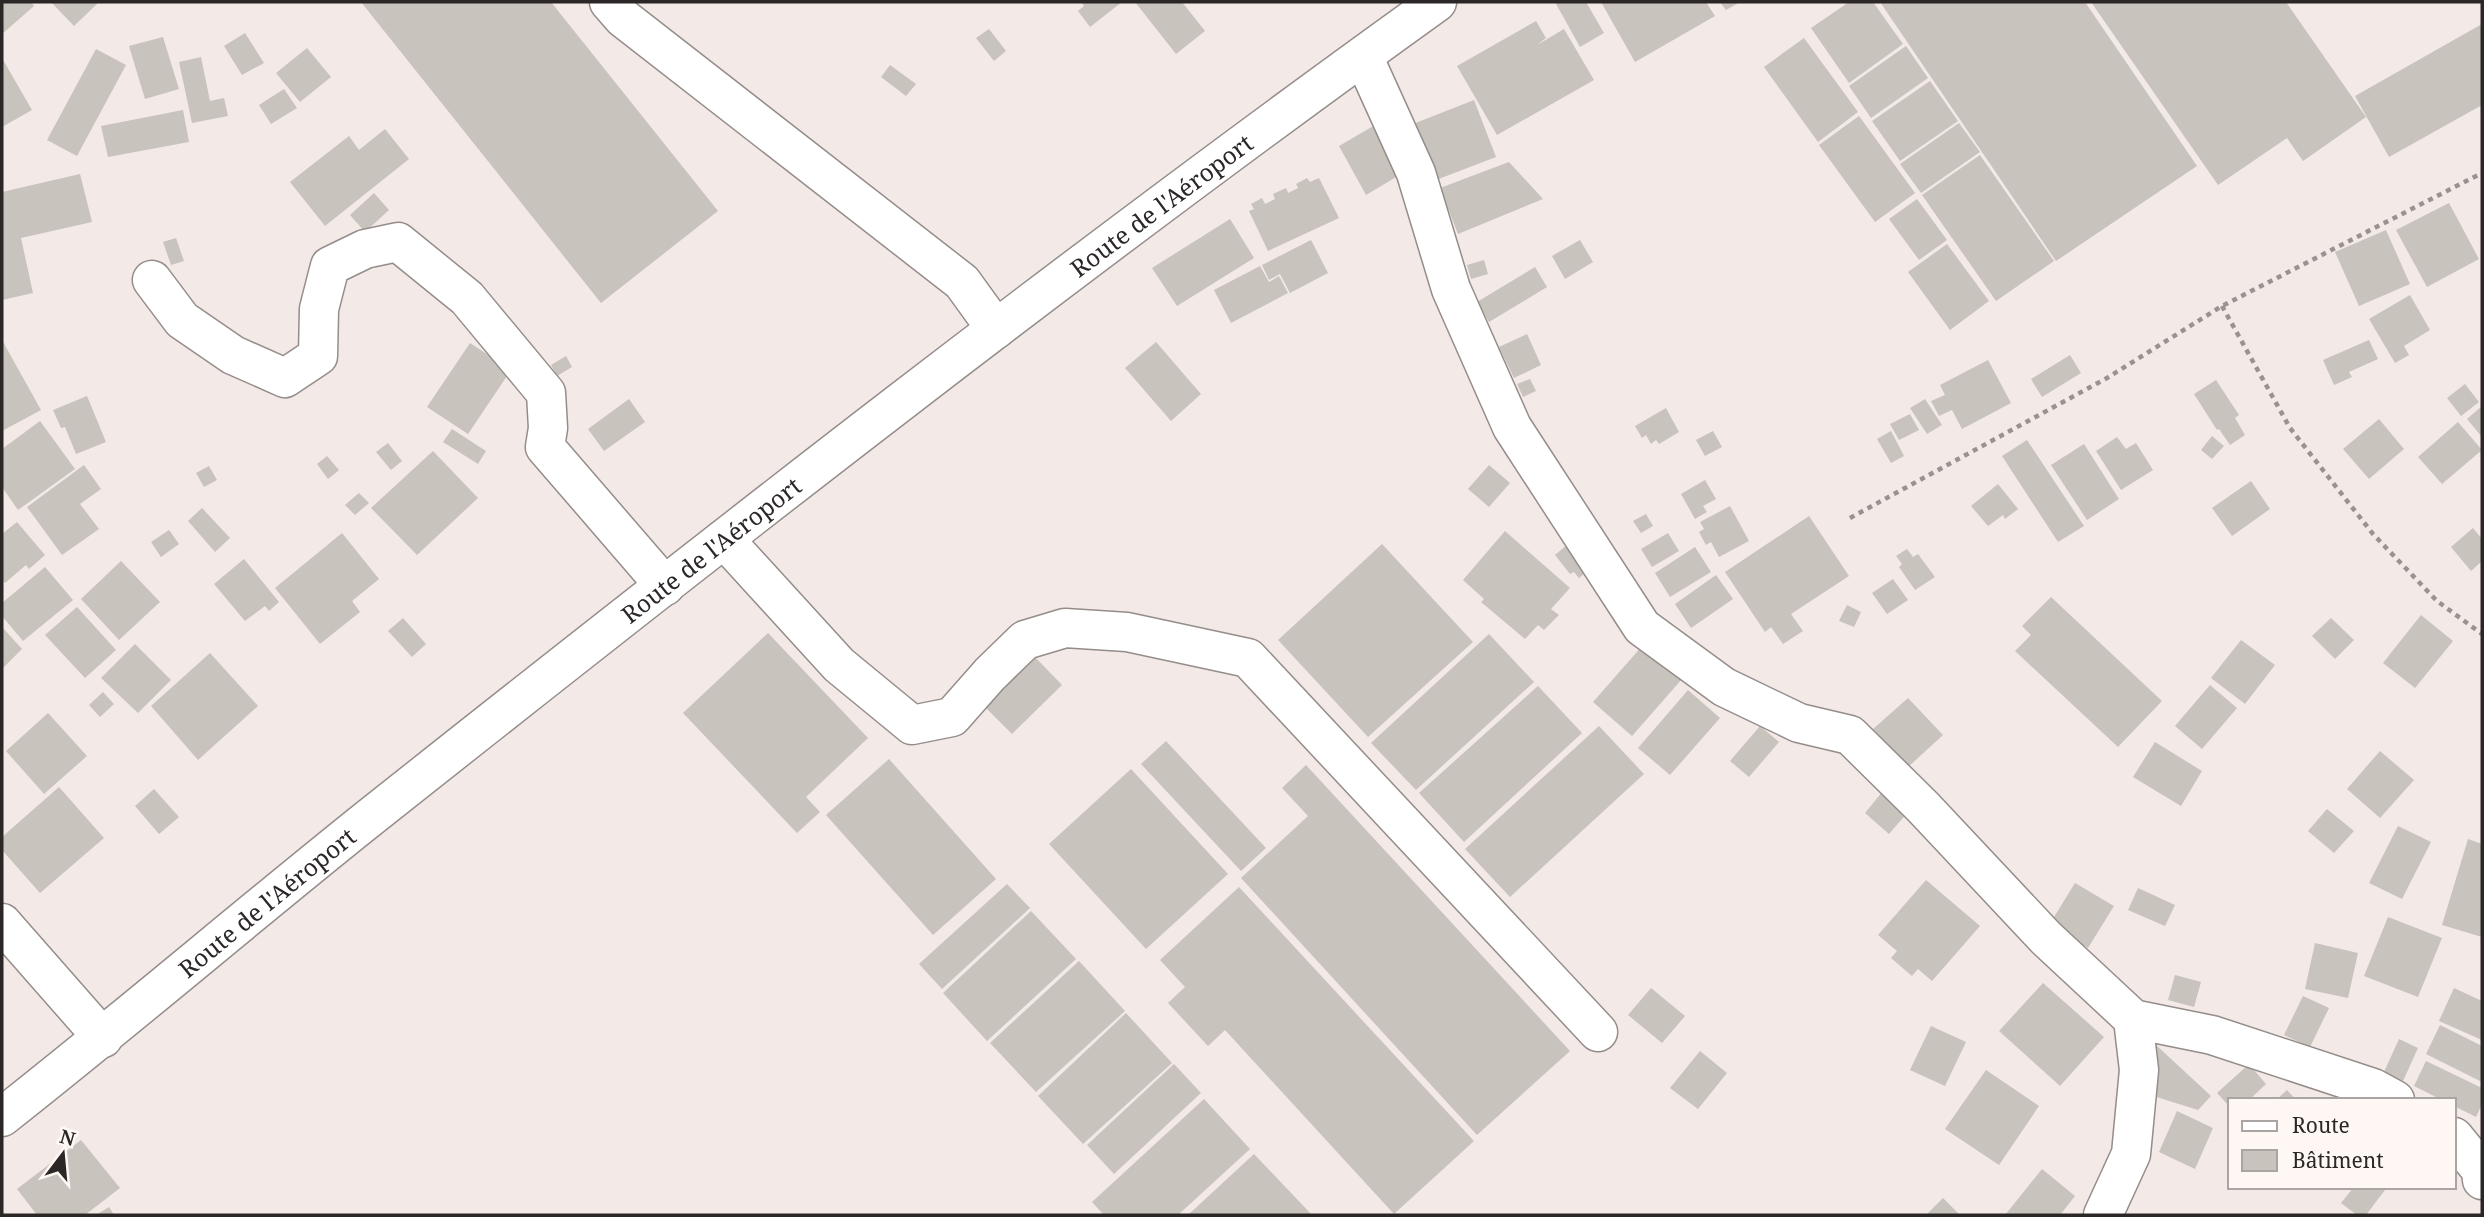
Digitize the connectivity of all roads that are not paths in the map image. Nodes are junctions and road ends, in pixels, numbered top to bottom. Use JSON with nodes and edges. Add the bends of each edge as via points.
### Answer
{"nodes":[{"id":1,"x":609,"y":2,"type":"edge"},
{"id":2,"x":1436,"y":2,"type":"edge"},
{"id":3,"x":1363,"y":56,"type":"junction"},
{"id":4,"x":152,"y":280,"type":"dead end"},
{"id":5,"x":996,"y":330,"type":"junction"},
{"id":6,"x":724,"y":539,"type":"junction"},
{"id":7,"x":665,"y":586,"type":"junction"},
{"id":8,"x":2,"y":923,"type":"edge"},
{"id":9,"x":2133,"y":1019,"type":"junction"},
{"id":10,"x":1598,"y":1032,"type":"dead end"},
{"id":11,"x":103,"y":1038,"type":"junction"},
{"id":12,"x":2391,"y":1098,"type":"edge"},
{"id":13,"x":2,"y":1117,"type":"edge"},
{"id":14,"x":2456,"y":1139,"type":"edge"},
{"id":15,"x":2482,"y":1180,"type":"edge"},
{"id":16,"x":2103,"y":1215,"type":"edge"}],
"edges":[{"from":1,"to":5,"type":"street","via":[[622,18],[962,282]]},
{"from":2,"to":3,"type":"street","name":"Route de l'Aéroport"},
{"from":3,"to":5,"type":"street","name":"Route de l'Aéroport","via":[[1204,170]]},
{"from":3,"to":9,"type":"street","via":[[1416,173],[1451,289],[1512,427],[1642,627],[1724,687],[1800,723],[1850,735],[2046,938]]},
{"from":4,"to":7,"type":"street","via":[[182,320],[233,355],[285,378],[318,356],[319,309],[330,267],[365,249],[398,242],[467,298],[545,393],[545,447]]},
{"from":5,"to":6,"type":"street","name":"Route de l'Aéroport"},
{"from":6,"to":7,"type":"street","name":"Route de l'Aéroport"},
{"from":6,"to":10,"type":"street","via":[[839,665],[912,725],[952,718],[1025,640],[1065,628],[1127,632],[1248,658]]},
{"from":7,"to":11,"type":"street","name":"Route de l'Aéroport","via":[[359,826]]},
{"from":8,"to":11,"type":"street"},
{"from":9,"to":12,"type":"street","via":[[2212,1035]]},
{"from":9,"to":16,"type":"street","via":[[2139,1070],[2131,1154]]},
{"from":11,"to":13,"type":"street","name":"Route de l'Aéroport"},
{"from":14,"to":15,"type":"street","via":[[2481,1170]]}]}
